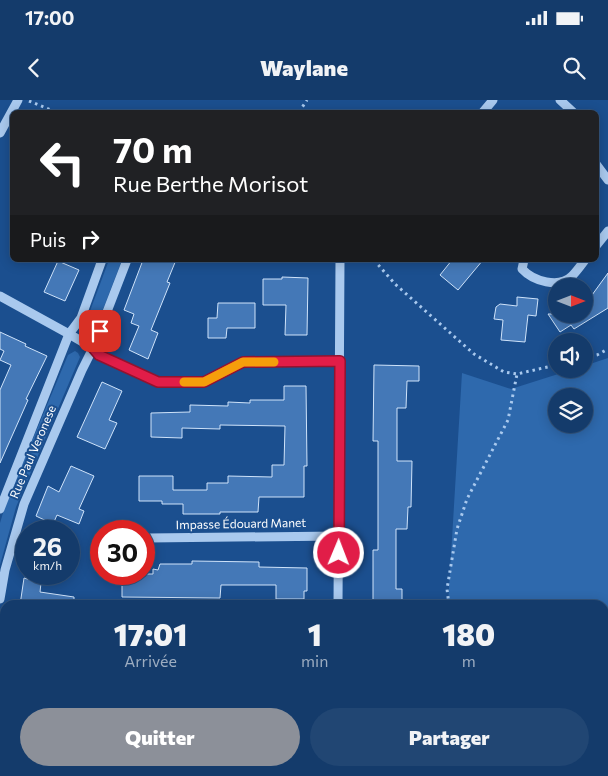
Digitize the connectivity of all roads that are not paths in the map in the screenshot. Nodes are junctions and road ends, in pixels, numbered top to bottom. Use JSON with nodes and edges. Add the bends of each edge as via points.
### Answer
{"nodes":[{"id":1,"x":493,"y":100,"type":"edge"},
{"id":2,"x":560,"y":100,"type":"edge"},
{"id":3,"x":485,"y":110,"type":"edge"},
{"id":4,"x":571,"y":110,"type":"edge"},
{"id":5,"x":10,"y":115,"type":"edge"},
{"id":6,"x":0,"y":133,"type":"edge"},
{"id":7,"x":599,"y":168,"type":"edge"},
{"id":8,"x":608,"y":180,"type":"edge"},
{"id":9,"x":608,"y":231,"type":"edge"},
{"id":10,"x":599,"y":242,"type":"edge"},
{"id":11,"x":101,"y":262,"type":"edge"},
{"id":12,"x":126,"y":262,"type":"edge"},
{"id":13,"x":340,"y":262,"type":"edge"},
{"id":14,"x":524,"y":262,"type":"edge"},
{"id":15,"x":580,"y":262,"type":"edge"},
{"id":16,"x":0,"y":296,"type":"edge"},
{"id":17,"x":69,"y":334,"type":"junction"},
{"id":18,"x":93,"y":348,"type":"junction"},
{"id":19,"x":340,"y":361,"type":"junction"},
{"id":20,"x":0,"y":509,"type":"edge"},
{"id":21,"x":339,"y":536,"type":"junction"},
{"id":22,"x":155,"y":538,"type":"edge"},
{"id":23,"x":0,"y":598,"type":"edge"},
{"id":24,"x":338,"y":600,"type":"edge"}],
"edges":[{"from":1,"to":3,"type":"street"},
{"from":2,"to":4,"type":"street"},
{"from":5,"to":6,"type":"street"},
{"from":7,"to":8,"type":"street"},
{"from":9,"to":10,"type":"street"},
{"from":11,"to":17,"type":"street","name":"Rue Paul Veronese","via":[[81,318]]},
{"from":12,"to":18,"type":"street","name":"Rue Paul Veronese"},
{"from":13,"to":19,"type":"street"},
{"from":14,"to":15,"type":"street","via":[[522,268],[526,273],[548,282],[572,276]]},
{"from":16,"to":17,"type":"street"},
{"from":17,"to":18,"type":"street"},
{"from":17,"to":20,"type":"street","name":"Rue Paul Veronese"},
{"from":18,"to":19,"type":"street","via":[[99,355],[158,382],[204,382],[243,362]]},
{"from":18,"to":23,"type":"street","name":"Rue Paul Veronese","via":[[24,504]]},
{"from":19,"to":21,"type":"street"},
{"from":21,"to":22,"type":"street","name":"Impasse Édouard Manet"},
{"from":21,"to":24,"type":"street"}]}
